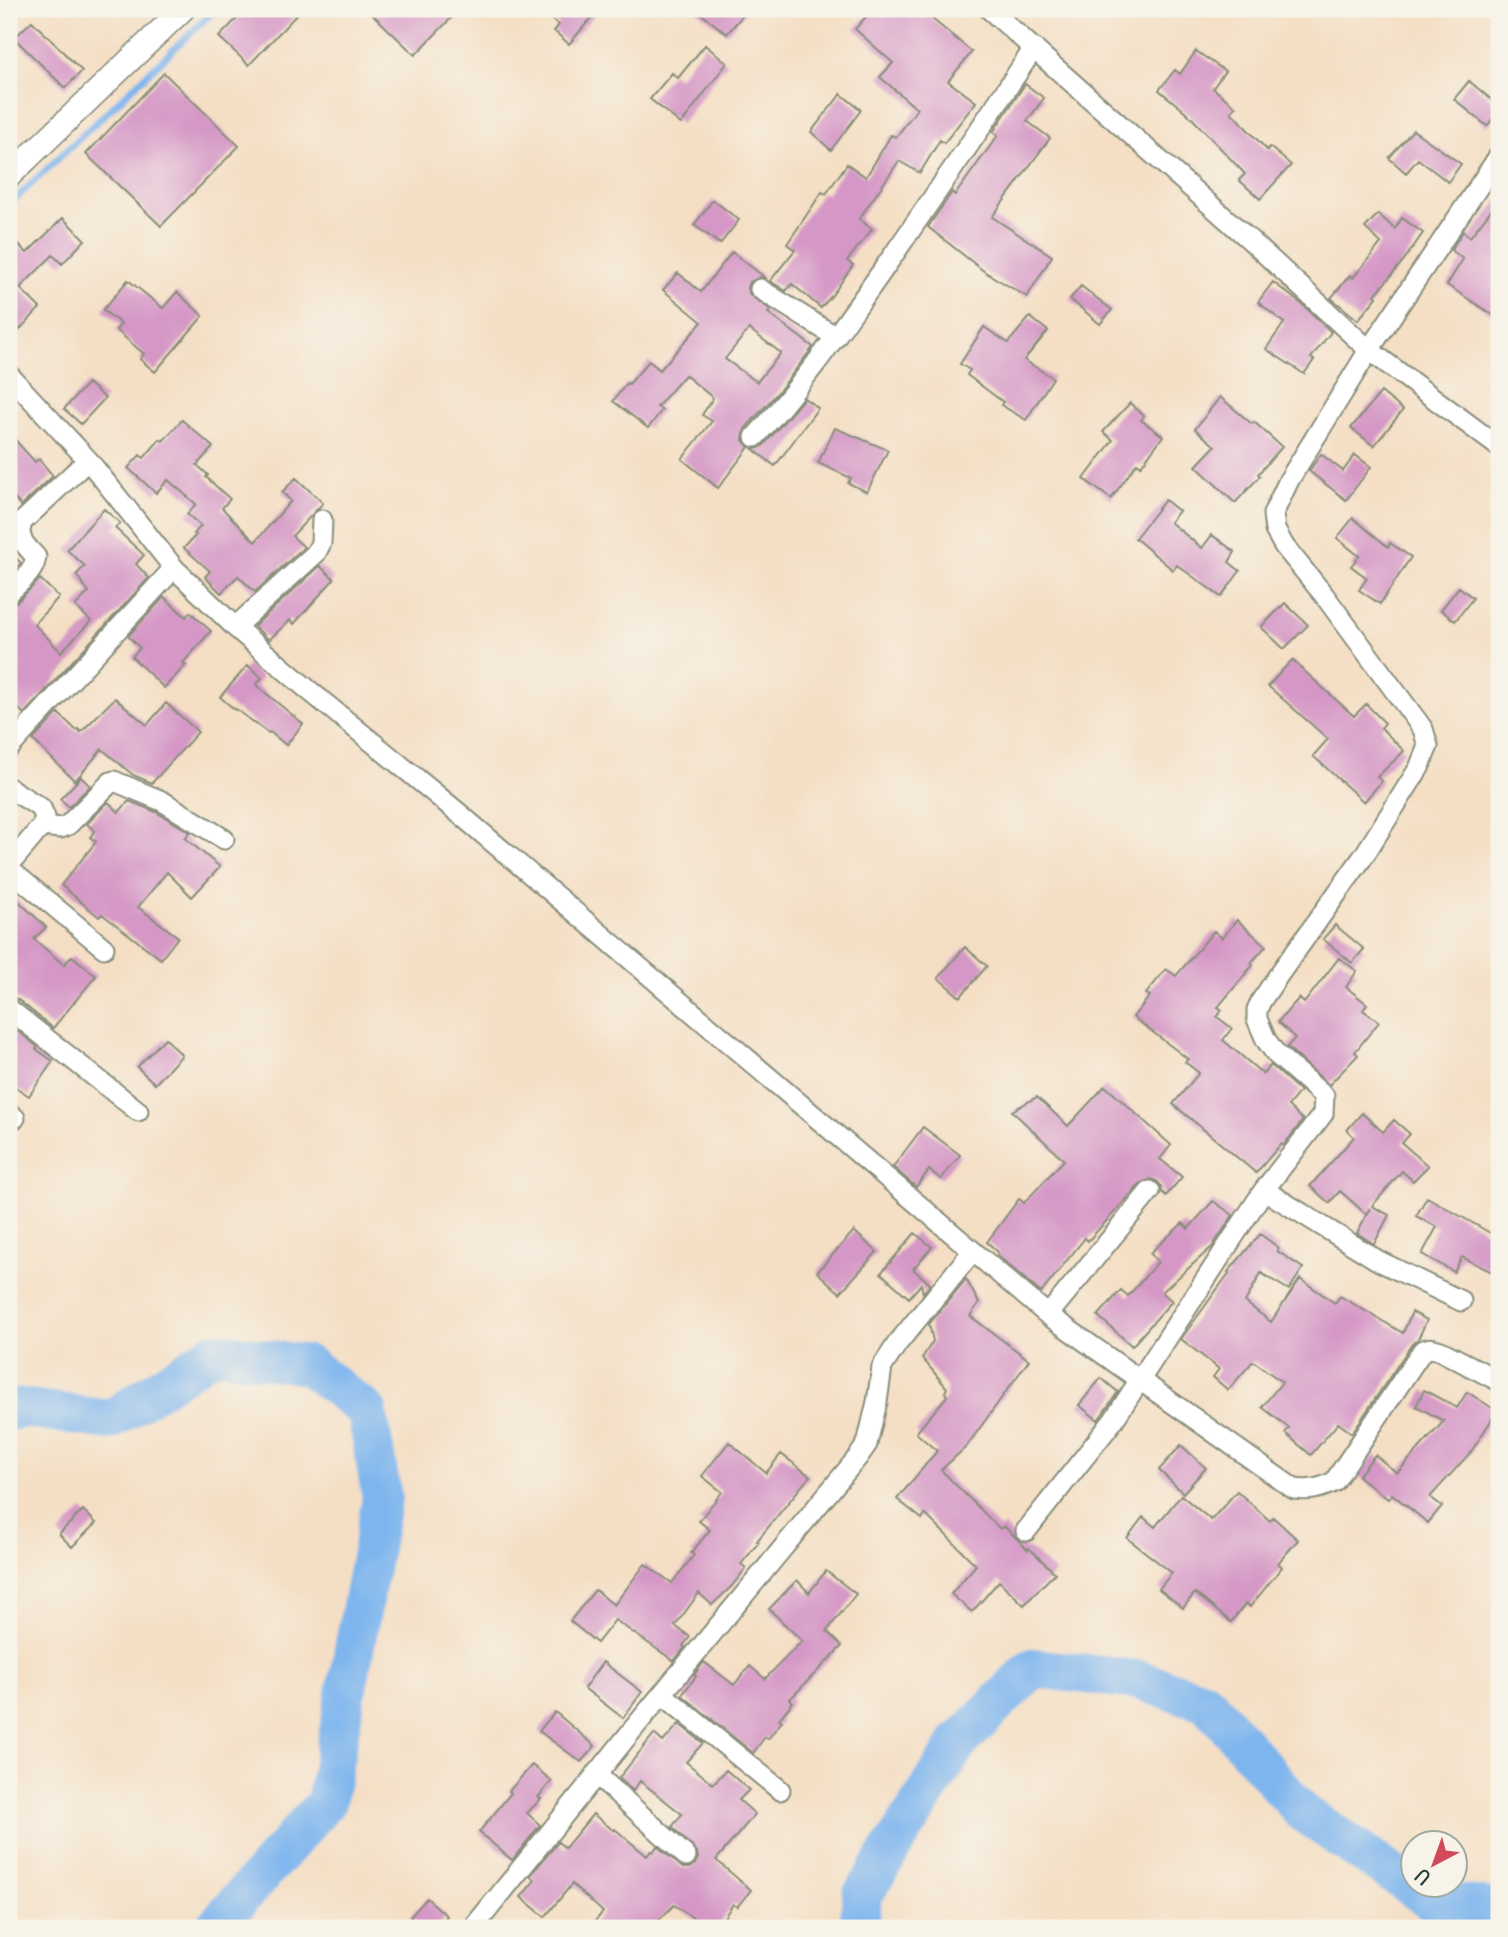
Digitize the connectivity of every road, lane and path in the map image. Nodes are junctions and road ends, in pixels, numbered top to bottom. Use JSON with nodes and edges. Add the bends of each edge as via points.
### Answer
{"nodes":[{"id":1,"x":183,"y":9,"type":"edge"},
{"id":2,"x":999,"y":12,"type":"edge"},
{"id":3,"x":1034,"y":48,"type":"junction"},
{"id":4,"x":1499,"y":156,"type":"edge"},
{"id":5,"x":9,"y":176,"type":"edge"},
{"id":6,"x":760,"y":289,"type":"dead end"},
{"id":7,"x":836,"y":337,"type":"junction"},
{"id":8,"x":1369,"y":350,"type":"junction"},
{"id":9,"x":9,"y":375,"type":"edge"},
{"id":10,"x":755,"y":437,"type":"dead end"},
{"id":11,"x":1499,"y":447,"type":"edge"},
{"id":12,"x":88,"y":460,"type":"junction"},
{"id":13,"x":322,"y":520,"type":"dead end"},
{"id":14,"x":174,"y":568,"type":"junction"},
{"id":15,"x":9,"y":593,"type":"edge"},
{"id":16,"x":236,"y":626,"type":"junction"},
{"id":17,"x":9,"y":748,"type":"edge"},
{"id":18,"x":9,"y":788,"type":"edge"},
{"id":19,"x":41,"y":826,"type":"junction"},
{"id":20,"x":224,"y":839,"type":"dead end"},
{"id":21,"x":9,"y":867,"type":"edge"},
{"id":22,"x":104,"y":948,"type":"dead end"},
{"id":23,"x":9,"y":1009,"type":"edge"},
{"id":24,"x":138,"y":1111,"type":"dead end"},
{"id":25,"x":1264,"y":1190,"type":"junction"},
{"id":26,"x":1150,"y":1191,"type":"dead end"},
{"id":27,"x":972,"y":1252,"type":"junction"},
{"id":28,"x":1461,"y":1301,"type":"dead end"},
{"id":29,"x":1048,"y":1315,"type":"junction"},
{"id":30,"x":1139,"y":1380,"type":"junction"},
{"id":31,"x":1499,"y":1381,"type":"edge"},
{"id":32,"x":1026,"y":1531,"type":"dead end"},
{"id":33,"x":662,"y":1693,"type":"junction"},
{"id":34,"x":596,"y":1774,"type":"junction"},
{"id":35,"x":780,"y":1790,"type":"dead end"},
{"id":36,"x":686,"y":1856,"type":"dead end"},
{"id":37,"x":473,"y":1928,"type":"edge"}],
"edges":[{"from":1,"to":5,"type":"street"},
{"from":2,"to":3,"type":"street"},
{"from":3,"to":7,"type":"street"},
{"from":3,"to":8,"type":"street"},
{"from":4,"to":8,"type":"street"},
{"from":6,"to":7,"type":"street"},
{"from":7,"to":10,"type":"street"},
{"from":8,"to":11,"type":"street"},
{"from":8,"to":25,"type":"street","via":[[1289,480],[1273,514],[1275,530],[1423,729],[1428,746],[1363,857],[1257,1010],[1257,1020],[1276,1055],[1324,1096],[1325,1106]]},
{"from":9,"to":12,"type":"street"},
{"from":12,"to":14,"type":"street"},
{"from":12,"to":15,"type":"street","via":[[23,521],[19,535],[36,561]]},
{"from":13,"to":16,"type":"street","via":[[316,552]]},
{"from":14,"to":16,"type":"street"},
{"from":14,"to":17,"type":"street"},
{"from":16,"to":27,"type":"street"},
{"from":18,"to":19,"type":"street","via":[[41,808],[45,817]]},
{"from":19,"to":20,"type":"street","via":[[68,825],[114,781],[162,801]]},
{"from":19,"to":21,"type":"street"},
{"from":21,"to":22,"type":"street"},
{"from":23,"to":24,"type":"street"},
{"from":25,"to":28,"type":"street","via":[[1379,1261]]},
{"from":25,"to":30,"type":"street"},
{"from":26,"to":29,"type":"street"},
{"from":27,"to":29,"type":"street"},
{"from":27,"to":33,"type":"street","via":[[882,1367],[867,1444],[858,1457]]},
{"from":29,"to":30,"type":"street"},
{"from":30,"to":31,"type":"street","via":[[1294,1489],[1307,1491],[1334,1482],[1422,1351],[1432,1348]]},
{"from":30,"to":32,"type":"street","via":[[1113,1421]]},
{"from":33,"to":34,"type":"street"},
{"from":33,"to":35,"type":"street"},
{"from":34,"to":36,"type":"street"},
{"from":34,"to":37,"type":"street"}]}
